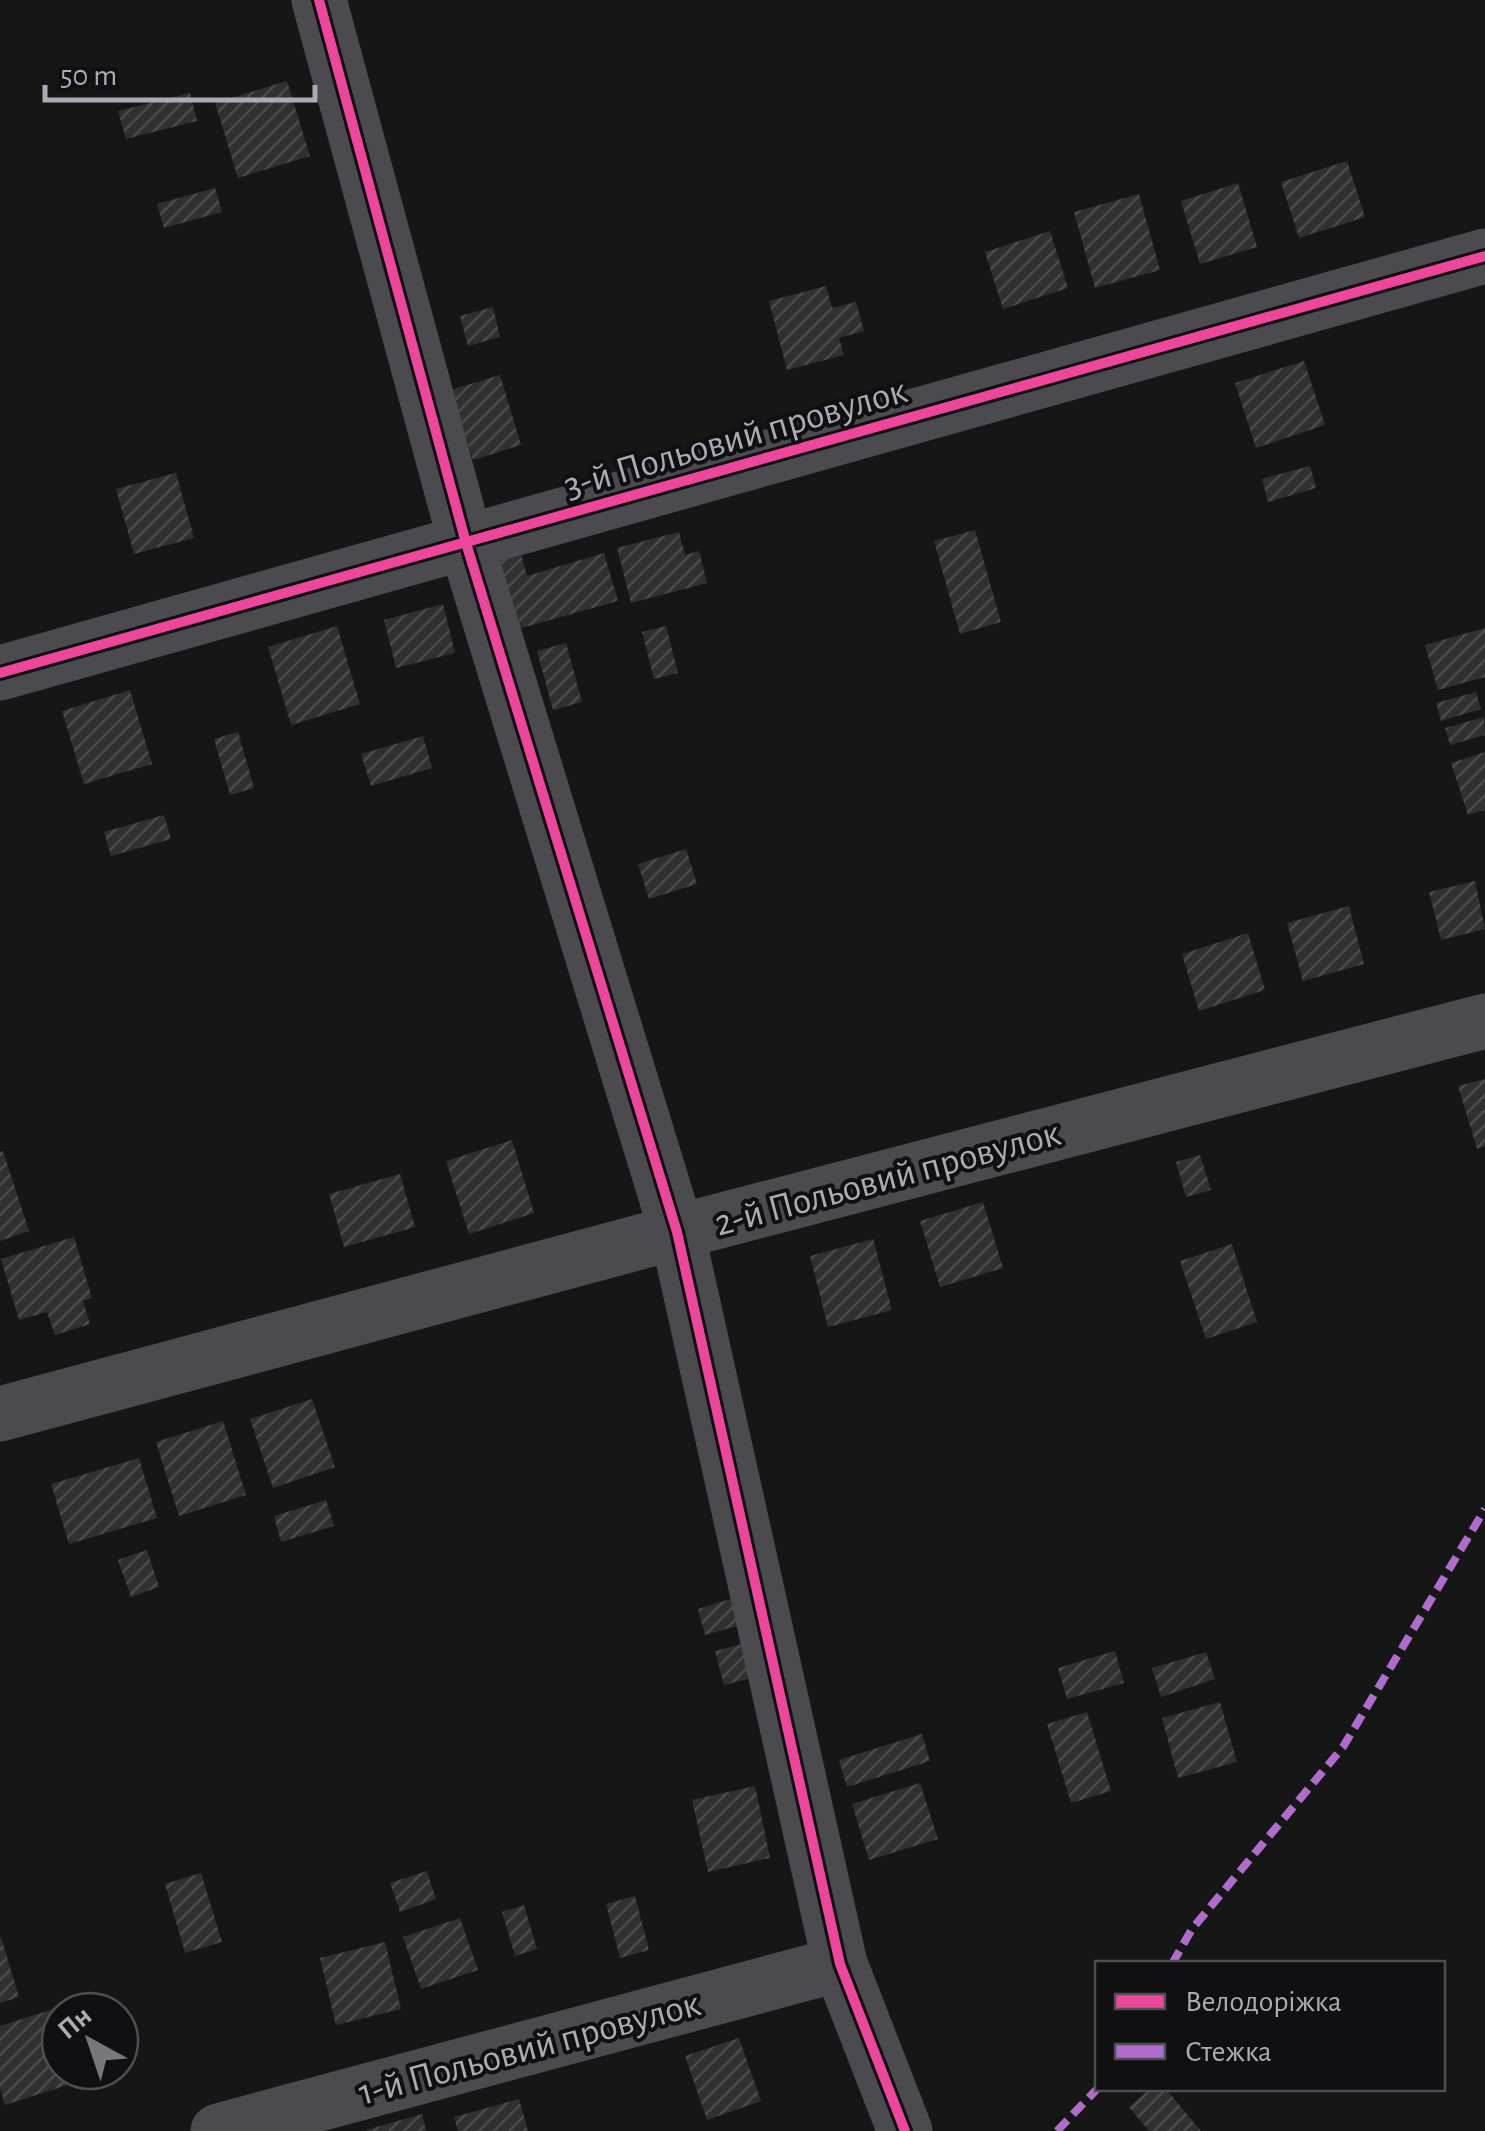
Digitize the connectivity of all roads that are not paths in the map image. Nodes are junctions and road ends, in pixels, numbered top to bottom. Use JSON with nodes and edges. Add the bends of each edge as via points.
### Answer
{"nodes":[{"id":1,"x":319,"y":0,"type":"edge"},
{"id":2,"x":1485,"y":256,"type":"edge"},
{"id":3,"x":466,"y":543,"type":"junction"},
{"id":4,"x":0,"y":674,"type":"edge"},
{"id":5,"x":1485,"y":1021,"type":"edge"},
{"id":6,"x":676,"y":1232,"type":"junction"},
{"id":7,"x":0,"y":1414,"type":"edge"},
{"id":8,"x":840,"y":1964,"type":"junction"},
{"id":9,"x":218,"y":2131,"type":"edge"},
{"id":10,"x":905,"y":2131,"type":"edge"}],
"edges":[{"from":1,"to":3,"type":"street"},
{"from":2,"to":3,"type":"street","name":"3-й Польовий провулок"},
{"from":3,"to":4,"type":"street","name":"3-й Польовий провулок"},
{"from":3,"to":6,"type":"street"},
{"from":5,"to":6,"type":"street","name":"2-й Польовий провулок"},
{"from":6,"to":7,"type":"street","name":"2-й Польовий провулок"},
{"from":6,"to":8,"type":"street"},
{"from":8,"to":9,"type":"street","name":"1-й Польовий провулок"},
{"from":8,"to":10,"type":"street"}]}
